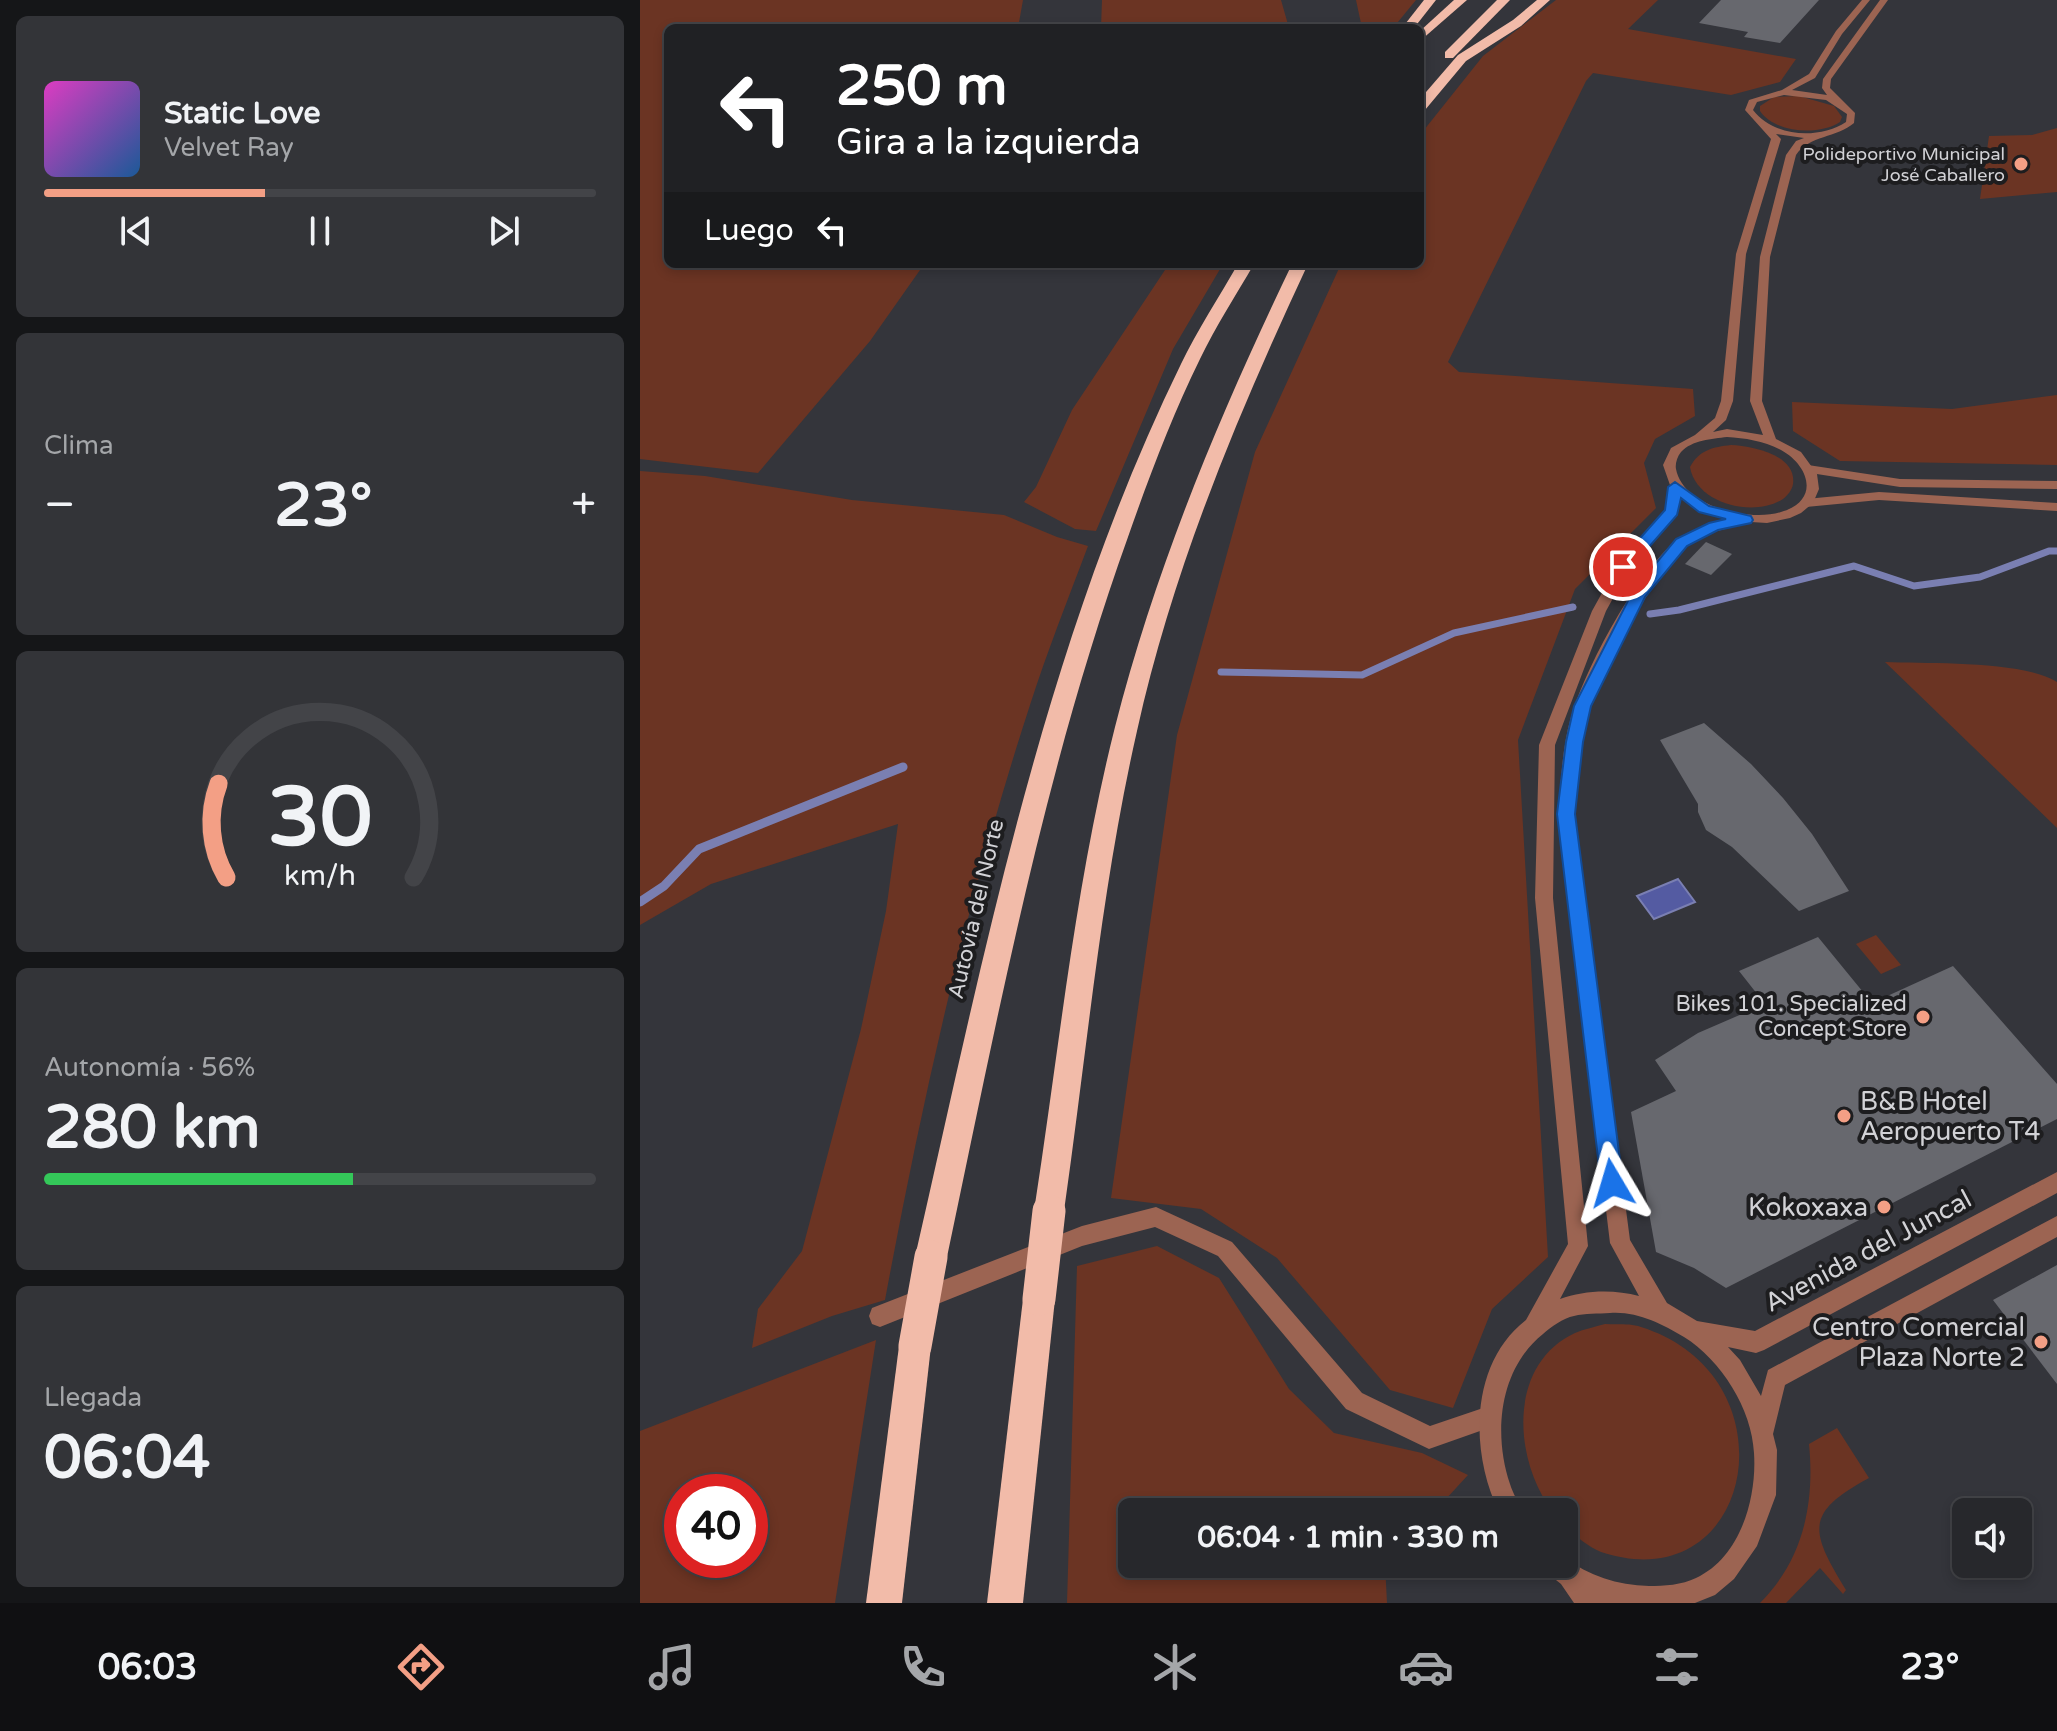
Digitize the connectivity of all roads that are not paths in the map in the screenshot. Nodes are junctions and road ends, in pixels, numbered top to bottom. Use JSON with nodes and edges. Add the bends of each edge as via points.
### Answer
{"nodes":[{"id":1,"x":1430,"y":0,"type":"edge"},
{"id":2,"x":1461,"y":0,"type":"edge"},
{"id":3,"x":1504,"y":0,"type":"edge"},
{"id":4,"x":1544,"y":0,"type":"edge"},
{"id":5,"x":1866,"y":0,"type":"edge"},
{"id":6,"x":1884,"y":0,"type":"edge"},
{"id":7,"x":1411,"y":24,"type":"edge"},
{"id":8,"x":1424,"y":33,"type":"edge"},
{"id":9,"x":1424,"y":86,"type":"edge"},
{"id":10,"x":1770,"y":93,"type":"junction"},
{"id":11,"x":1424,"y":102,"type":"edge"},
{"id":12,"x":1840,"y":104,"type":"junction"},
{"id":13,"x":1765,"y":126,"type":"junction"},
{"id":14,"x":1824,"y":134,"type":"junction"},
{"id":15,"x":1244,"y":268,"type":"edge"},
{"id":16,"x":1298,"y":268,"type":"edge"},
{"id":17,"x":1700,"y":437,"type":"junction"},
{"id":18,"x":1771,"y":441,"type":"junction"},
{"id":19,"x":1808,"y":469,"type":"junction"},
{"id":20,"x":2057,"y":485,"type":"edge"},
{"id":21,"x":1675,"y":487,"type":"junction"},
{"id":22,"x":1806,"y":503,"type":"junction"},
{"id":23,"x":2057,"y":507,"type":"edge"},
{"id":24,"x":1746,"y":520,"type":"junction"},
{"id":25,"x":2057,"y":1182,"type":"edge"},
{"id":26,"x":2057,"y":1226,"type":"edge"},
{"id":27,"x":1658,"y":1308,"type":"junction"},
{"id":28,"x":880,"y":1316,"type":"dead end"},
{"id":29,"x":1534,"y":1326,"type":"junction"},
{"id":30,"x":1699,"y":1331,"type":"junction"},
{"id":31,"x":1489,"y":1417,"type":"junction"},
{"id":32,"x":1763,"y":1433,"type":"junction"},
{"id":33,"x":1506,"y":1498,"type":"edge"},
{"id":34,"x":1568,"y":1578,"type":"edge"},
{"id":35,"x":1577,"y":1578,"type":"edge"},
{"id":36,"x":1707,"y":1595,"type":"edge"},
{"id":37,"x":884,"y":1603,"type":"edge"},
{"id":38,"x":1005,"y":1603,"type":"edge"},
{"id":39,"x":1589,"y":1603,"type":"edge"}],
"edges":[{"from":1,"to":7,"type":"highway"},
{"from":2,"to":8,"type":"highway"},
{"from":3,"to":9,"type":"highway"},
{"from":4,"to":11,"type":"highway","via":[[1462,58]]},
{"from":5,"to":10,"type":"street","via":[[1812,76]]},
{"from":6,"to":12,"type":"street","via":[[1827,79],[1826,88]]},
{"from":10,"to":12,"type":"street","via":[[1814,94]]},
{"from":10,"to":13,"type":"street","via":[[1753,100],[1749,110]]},
{"from":12,"to":14,"type":"street","via":[[1851,113],[1850,123]]},
{"from":13,"to":14,"type":"street","via":[[1793,134]]},
{"from":13,"to":17,"type":"street","via":[[1776,139],[1741,254],[1727,401],[1720,420]]},
{"from":14,"to":18,"type":"street","via":[[1799,143],[1791,155],[1765,257],[1756,401]]},
{"from":15,"to":37,"type":"highway","name":"Autovía del Norte","bridge":true,"via":[[1184,373],[1122,522],[1069,672],[1029,817],[931,1257]]},
{"from":16,"to":38,"type":"highway","bridge":true,"via":[[1247,373],[1202,488],[1141,675],[1112,797],[1049,1211]]},
{"from":17,"to":18,"type":"street","via":[[1742,434]]},
{"from":17,"to":21,"type":"street","via":[[1675,452],[1669,475]]},
{"from":18,"to":19,"type":"street"},
{"from":19,"to":20,"type":"street","via":[[1900,483]]},
{"from":19,"to":22,"type":"street","via":[[1813,481]]},
{"from":21,"to":24,"type":"street","via":[[1704,509]]},
{"from":21,"to":29,"type":"street","via":[[1672,511],[1623,567],[1599,611],[1547,745],[1544,898],[1578,1246]]},
{"from":22,"to":23,"type":"street","via":[[1879,496]]},
{"from":22,"to":24,"type":"street","via":[[1771,519]]},
{"from":24,"to":27,"type":"street","via":[[1714,527],[1682,543],[1638,595],[1582,706],[1570,768],[1566,814],[1620,1243]]},
{"from":25,"to":30,"type":"street","name":"Avenida del Juncal","via":[[1756,1342]]},
{"from":26,"to":32,"type":"street","via":[[1776,1378]]},
{"from":27,"to":29,"type":"street","via":[[1614,1299],[1571,1305]]},
{"from":27,"to":30,"type":"street"},
{"from":28,"to":31,"type":"street","via":[[1082,1236],[1156,1217],[1225,1249],[1354,1401],[1429,1438]]},
{"from":29,"to":31,"type":"street","via":[[1512,1350],[1497,1381]]},
{"from":30,"to":32,"type":"street","via":[[1727,1359],[1749,1394]]},
{"from":31,"to":33,"type":"street","via":[[1492,1462]]},
{"from":32,"to":36,"type":"street","via":[[1767,1478],[1758,1521],[1737,1559]]},
{"from":34,"to":39,"type":"street"},
{"from":35,"to":36,"type":"street","via":[[1614,1597],[1661,1601]]}]}
